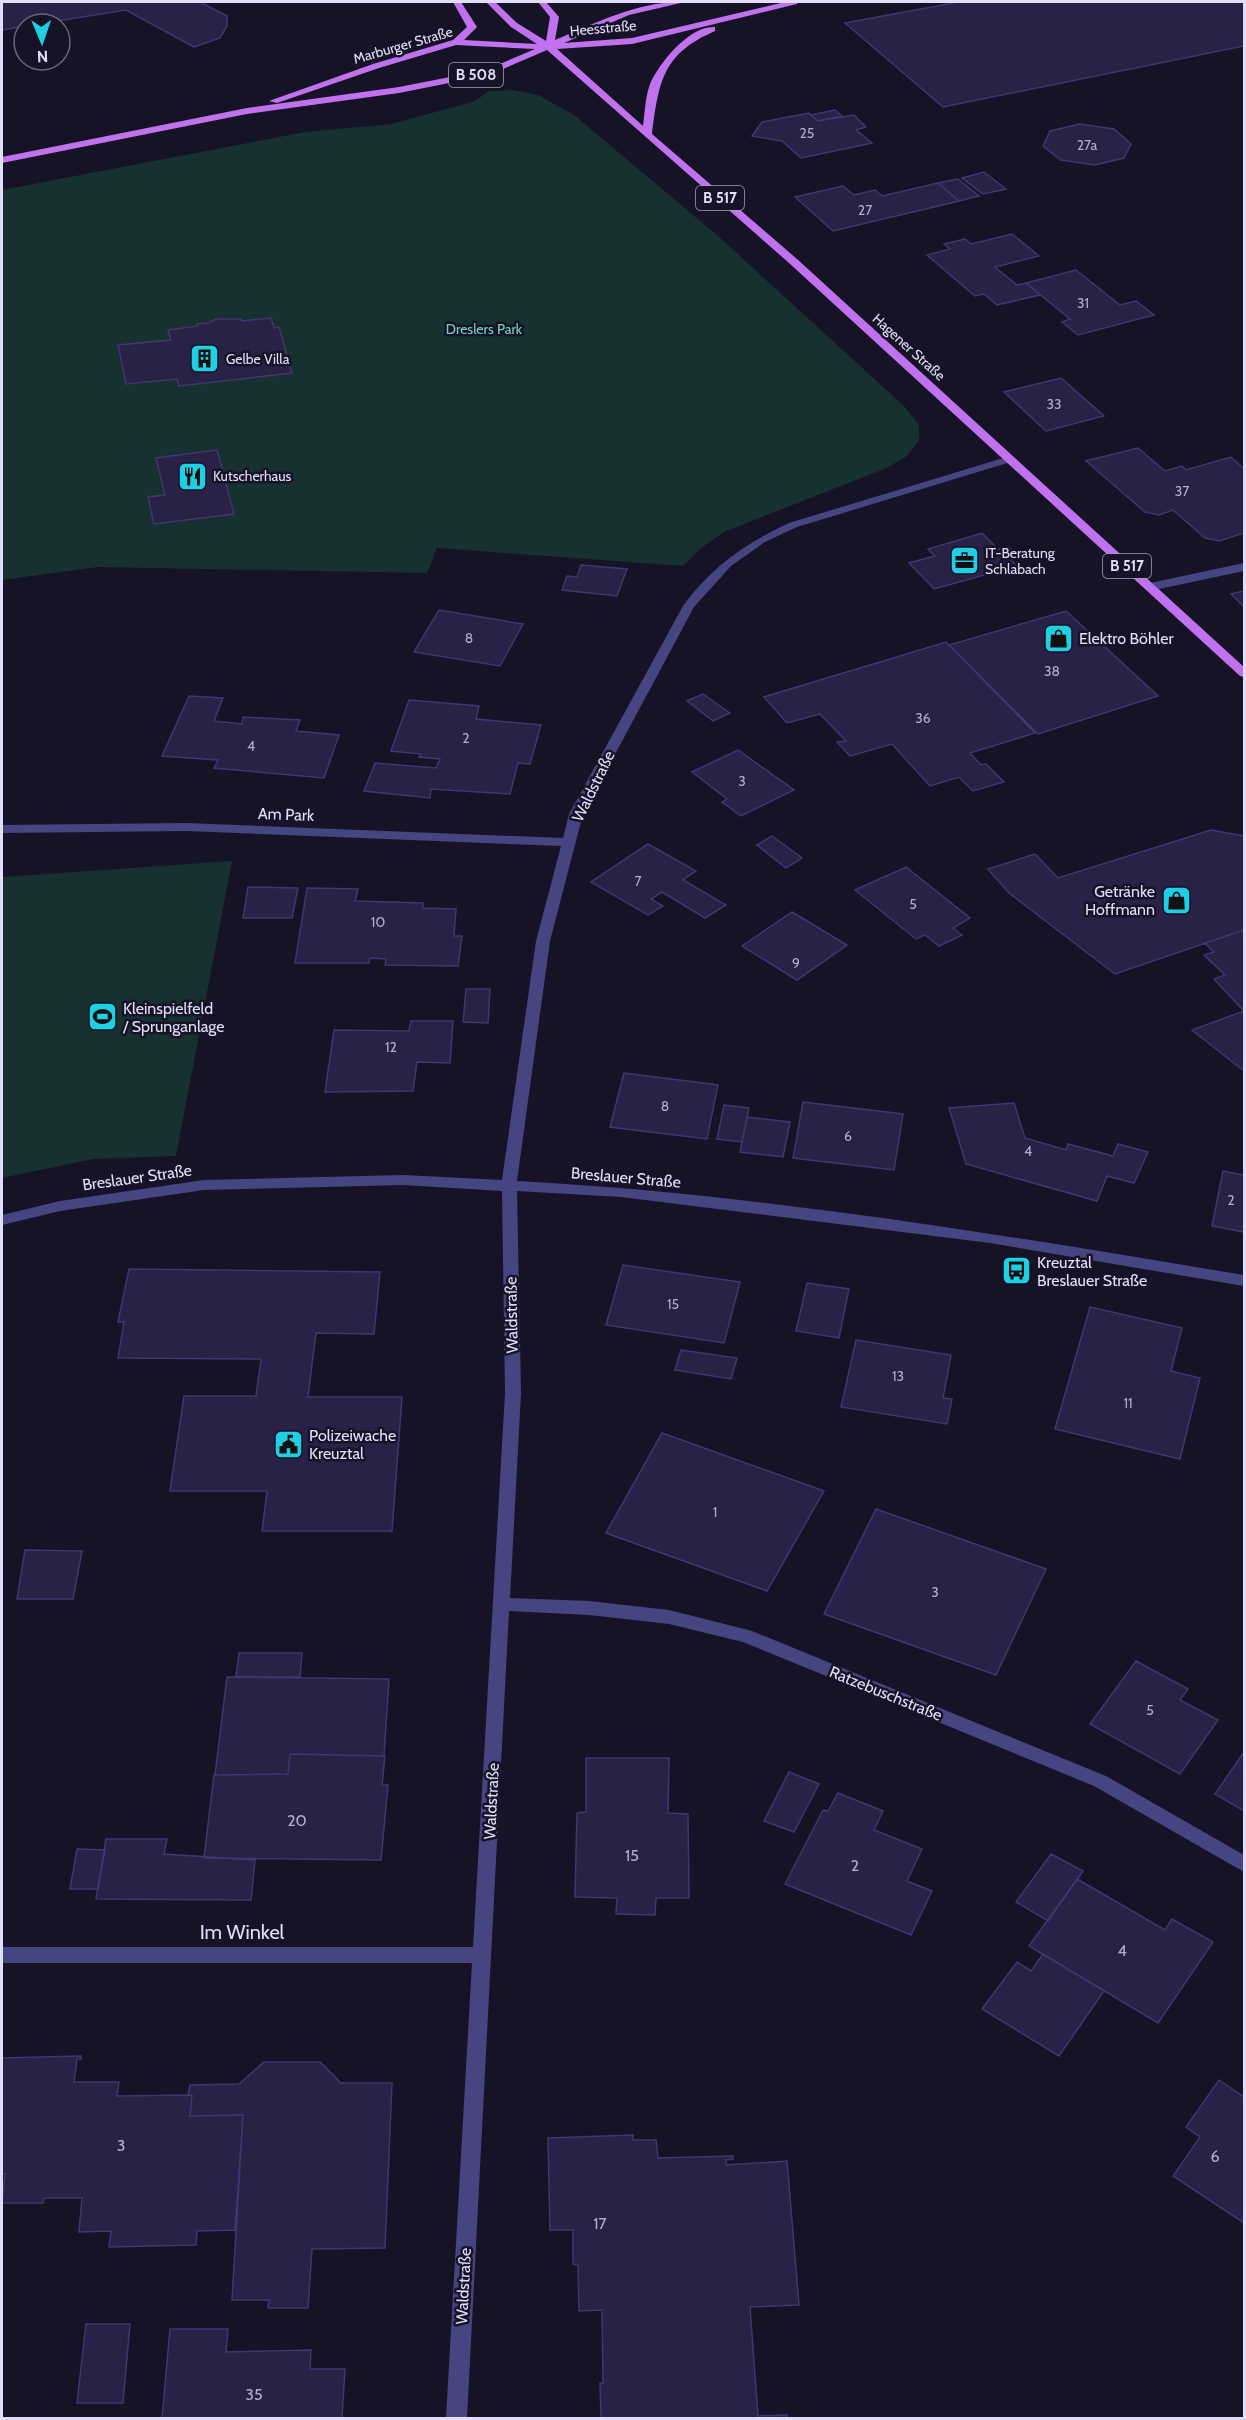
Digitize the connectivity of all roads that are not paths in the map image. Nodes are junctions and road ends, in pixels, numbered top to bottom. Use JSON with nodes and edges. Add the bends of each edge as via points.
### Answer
{"nodes":[{"id":1,"x":458,"y":2,"type":"edge"},
{"id":2,"x":489,"y":2,"type":"edge"},
{"id":3,"x":542,"y":2,"type":"edge"},
{"id":4,"x":681,"y":2,"type":"edge"},
{"id":5,"x":794,"y":2,"type":"edge"},
{"id":6,"x":765,"y":8,"type":"junction"},
{"id":7,"x":456,"y":42,"type":"junction"},
{"id":8,"x":549,"y":47,"type":"junction"},
{"id":9,"x":247,"y":111,"type":"junction"},
{"id":10,"x":647,"y":135,"type":"junction"},
{"id":11,"x":2,"y":160,"type":"edge"},
{"id":12,"x":1010,"y":459,"type":"junction"},
{"id":13,"x":1245,"y":567,"type":"edge"},
{"id":14,"x":1150,"y":586,"type":"junction"},
{"id":15,"x":1245,"y":673,"type":"edge"},
{"id":16,"x":2,"y":829,"type":"edge"},
{"id":17,"x":568,"y":842,"type":"junction"},
{"id":18,"x":508,"y":1186,"type":"junction"},
{"id":19,"x":2,"y":1220,"type":"edge"},
{"id":20,"x":1245,"y":1281,"type":"edge"},
{"id":21,"x":502,"y":1604,"type":"junction"},
{"id":22,"x":1245,"y":1864,"type":"edge"},
{"id":23,"x":2,"y":1954,"type":"edge"},
{"id":24,"x":482,"y":1955,"type":"junction"},
{"id":25,"x":456,"y":2418,"type":"edge"}],
"edges":[{"from":1,"to":7,"type":"main road","via":[[472,27]]},
{"from":2,"to":8,"type":"main road","name":"Hagener Straße","via":[[514,25]]},
{"from":3,"to":8,"type":"main road","via":[[555,17]]},
{"from":4,"to":8,"type":"main road","name":"Heesstraße","via":[[626,13]]},
{"from":5,"to":6,"type":"main road","name":"Heesstraße"},
{"from":6,"to":8,"type":"main road","name":"Heesstraße","via":[[632,41]]},
{"from":6,"to":10,"type":"main road","via":[[698,34],[669,59],[651,95]]},
{"from":7,"to":8,"type":"main road","name":"Marburger Straße"},
{"from":7,"to":9,"type":"main road","name":"Marburger Straße"},
{"from":8,"to":9,"type":"main road","name":"Marburger Straße","number":"B 508","via":[[471,76]]},
{"from":8,"to":10,"type":"main road","name":"Hagener Straße","number":"B 517"},
{"from":9,"to":11,"type":"main road","name":"Marburger Straße","number":"B 508"},
{"from":10,"to":12,"type":"main road","name":"Hagener Straße","number":"B 517","via":[[793,261]]},
{"from":12,"to":14,"type":"main road","name":"Hagener Straße","number":"B 517"},
{"from":12,"to":17,"type":"street","name":"Waldstraße","via":[[793,525],[761,540],[727,564],[679,620],[576,814]]},
{"from":13,"to":14,"type":"street"},
{"from":14,"to":15,"type":"main road","name":"Hagener Straße","number":"B 517"},
{"from":16,"to":17,"type":"street","name":"Am Park","via":[[186,827]]},
{"from":17,"to":18,"type":"street","name":"Waldstraße","via":[[543,941]]},
{"from":18,"to":19,"type":"street","name":"Breslauer Straße","via":[[403,1180],[204,1185],[60,1206]]},
{"from":18,"to":20,"type":"street","name":"Breslauer Straße","via":[[621,1192],[990,1238]]},
{"from":18,"to":21,"type":"street","name":"Waldstraße","via":[[513,1393]]},
{"from":21,"to":22,"type":"street","name":"Ratzebuschstraße","via":[[669,1617],[746,1636],[1100,1781]]},
{"from":21,"to":24,"type":"street","name":"Waldstraße"},
{"from":23,"to":24,"type":"street","name":"Im Winkel"},
{"from":24,"to":25,"type":"street","name":"Waldstraße"}]}
